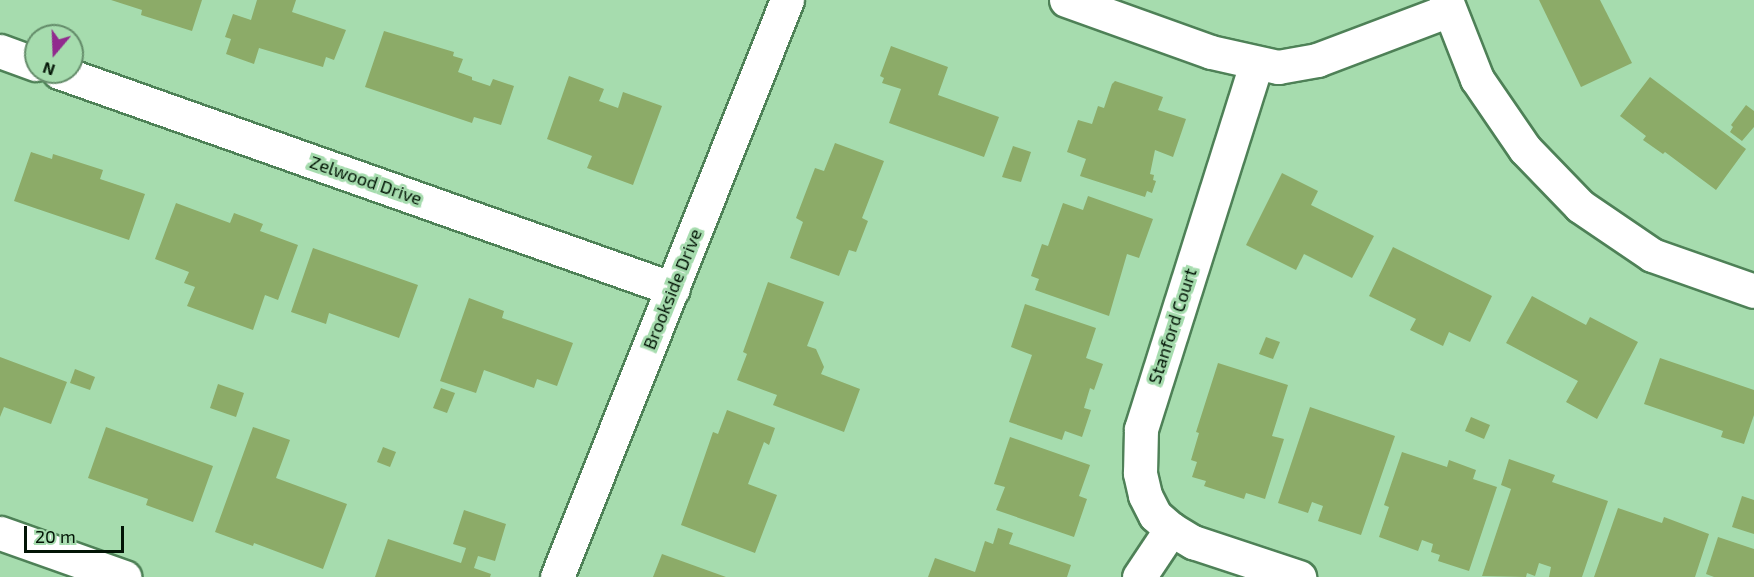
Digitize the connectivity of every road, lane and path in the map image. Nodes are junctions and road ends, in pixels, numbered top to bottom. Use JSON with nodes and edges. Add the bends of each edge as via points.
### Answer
{"nodes":[{"id":1,"x":787,"y":0,"type":"edge"},
{"id":2,"x":1066,"y":0,"type":"edge"},
{"id":3,"x":1448,"y":5,"type":"edge"},
{"id":4,"x":0,"y":51,"type":"edge"},
{"id":5,"x":24,"y":60,"type":"edge"},
{"id":6,"x":1256,"y":64,"type":"junction"},
{"id":7,"x":84,"y":81,"type":"edge"},
{"id":8,"x":673,"y":289,"type":"junction"},
{"id":9,"x":1754,"y":291,"type":"edge"},
{"id":10,"x":1171,"y":530,"type":"junction"},
{"id":11,"x":0,"y":533,"type":"edge"},
{"id":12,"x":124,"y":577,"type":"edge"},
{"id":13,"x":557,"y":577,"type":"edge"},
{"id":14,"x":1138,"y":577,"type":"edge"},
{"id":15,"x":1299,"y":577,"type":"edge"}],
"edges":[{"from":1,"to":8,"type":"street","name":"Brookside Drive"},
{"from":2,"to":6,"type":"street"},
{"from":3,"to":6,"type":"street","via":[[1317,60],[1278,67]]},
{"from":3,"to":9,"type":"street","via":[[1477,79],[1525,149],[1580,206],[1652,255]]},
{"from":4,"to":5,"type":"street"},
{"from":6,"to":10,"type":"street","name":"Stanford Court","via":[[1141,429],[1140,473],[1145,495],[1155,514]]},
{"from":7,"to":8,"type":"street","name":"Zelwood Drive"},
{"from":8,"to":13,"type":"street","name":"Brookside Drive"},
{"from":10,"to":14,"type":"street"},
{"from":10,"to":15,"type":"street","via":[[1193,542]]},
{"from":11,"to":12,"type":"street"}]}
